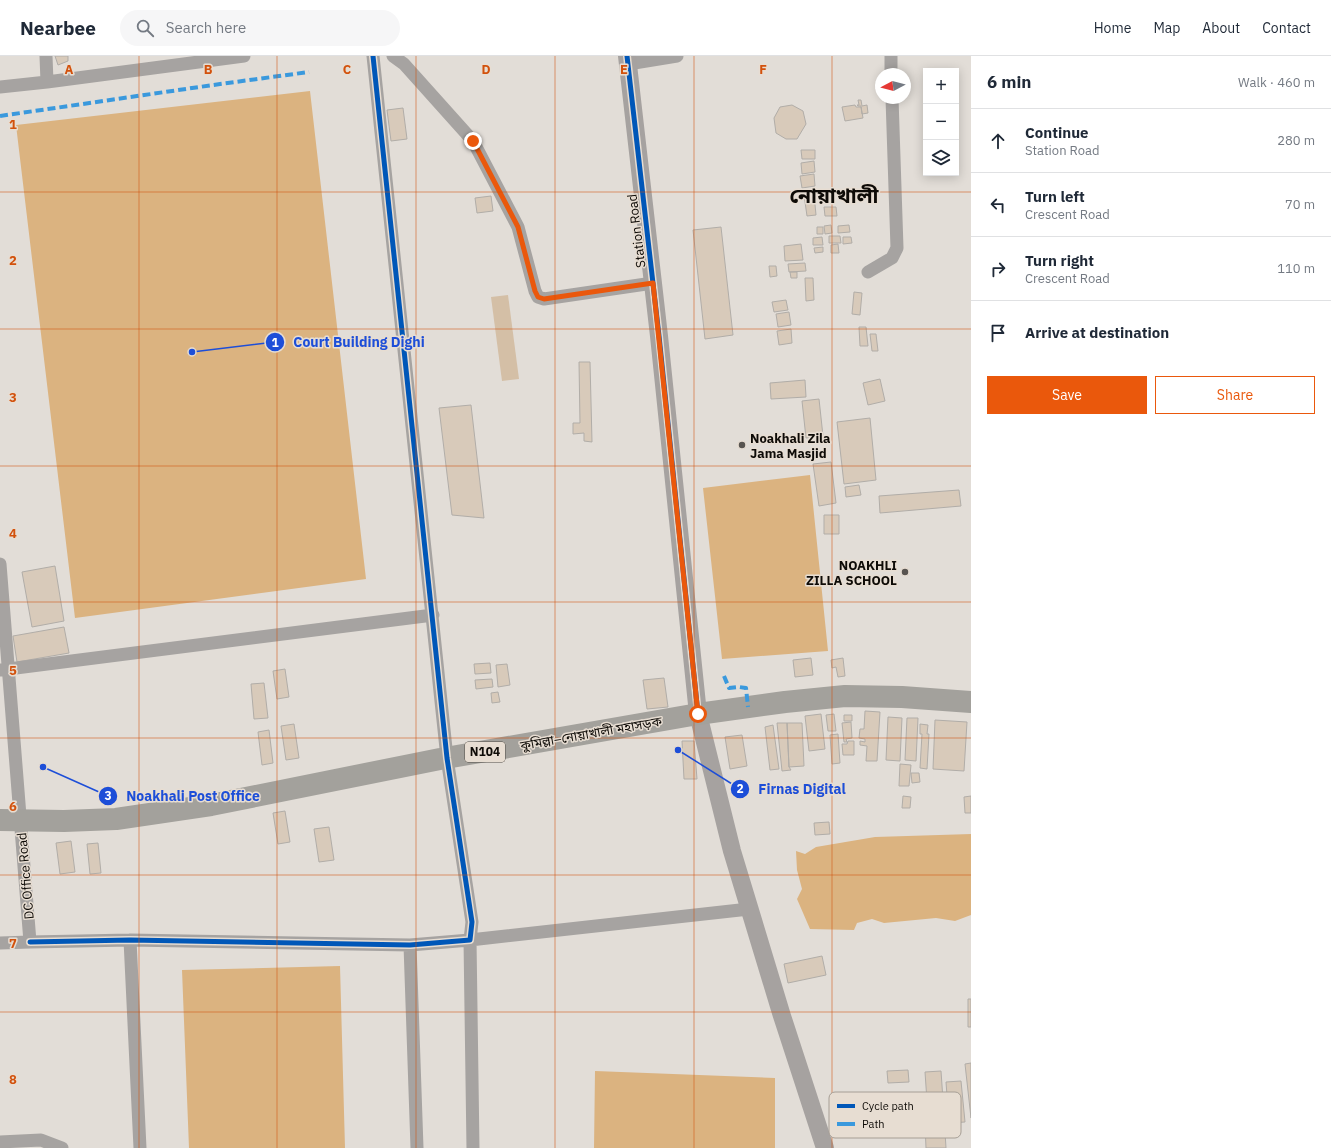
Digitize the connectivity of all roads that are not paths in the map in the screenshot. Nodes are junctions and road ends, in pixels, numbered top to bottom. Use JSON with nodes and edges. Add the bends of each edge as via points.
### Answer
{"nodes":[{"id":1,"x":46,"y":56,"type":"edge"},
{"id":2,"x":244,"y":56,"type":"edge"},
{"id":3,"x":373,"y":56,"type":"edge"},
{"id":4,"x":393,"y":56,"type":"edge"},
{"id":5,"x":677,"y":56,"type":"edge"},
{"id":6,"x":891,"y":56,"type":"edge"},
{"id":7,"x":628,"y":60,"type":"edge"},
{"id":8,"x":891,"y":68,"type":"edge"},
{"id":9,"x":47,"y":82,"type":"junction"},
{"id":10,"x":0,"y":87,"type":"edge"},
{"id":11,"x":892,"y":104,"type":"edge"},
{"id":12,"x":868,"y":272,"type":"dead end"},
{"id":13,"x":653,"y":283,"type":"junction"},
{"id":14,"x":0,"y":564,"type":"edge"},
{"id":15,"x":432,"y":615,"type":"junction"},
{"id":16,"x":4,"y":670,"type":"edge"},
{"id":17,"x":971,"y":702,"type":"edge"},
{"id":18,"x":698,"y":714,"type":"junction"},
{"id":19,"x":447,"y":758,"type":"junction"},
{"id":20,"x":10,"y":820,"type":"edge"},
{"id":21,"x":749,"y":909,"type":"junction"},
{"id":22,"x":130,"y":940,"type":"junction"},
{"id":23,"x":470,"y":940,"type":"junction"},
{"id":24,"x":30,"y":942,"type":"junction"},
{"id":25,"x":0,"y":943,"type":"edge"},
{"id":26,"x":410,"y":945,"type":"junction"},
{"id":27,"x":0,"y":1142,"type":"edge"},
{"id":28,"x":41,"y":1144,"type":"edge"},
{"id":29,"x":62,"y":1148,"type":"edge"},
{"id":30,"x":140,"y":1148,"type":"edge"},
{"id":31,"x":417,"y":1148,"type":"edge"},
{"id":32,"x":473,"y":1148,"type":"edge"},
{"id":33,"x":825,"y":1148,"type":"edge"}],
"edges":[{"from":1,"to":9,"type":"street"},
{"from":2,"to":9,"type":"street"},
{"from":3,"to":15,"type":"street"},
{"from":4,"to":13,"type":"street","via":[[404,64],[473,141],[518,227],[538,297],[544,299]]},
{"from":5,"to":7,"type":"street"},
{"from":6,"to":8,"type":"street"},
{"from":7,"to":13,"type":"street","name":"Station Road"},
{"from":9,"to":10,"type":"street"},
{"from":11,"to":12,"type":"street","via":[[897,248],[892,258]]},
{"from":13,"to":18,"type":"street","name":"Station Road"},
{"from":14,"to":16,"type":"street","name":"DC Office Road"},
{"from":15,"to":16,"type":"street"},
{"from":15,"to":19,"type":"street"},
{"from":16,"to":20,"type":"street","name":"DC Office Road"},
{"from":17,"to":18,"type":"highway","name":"কুমিল্লা–নোয়াখালী মহাসড়ক","number":"N104","via":[[845,696]]},
{"from":18,"to":19,"type":"highway","name":"কুমিল্লা–নোয়াখালী মহাসড়ক","number":"N104"},
{"from":18,"to":21,"type":"street","name":"Station Road"},
{"from":19,"to":20,"type":"highway","name":"কুমিল্লা–নোয়াখালী মহাসড়ক","number":"N104","via":[[211,805],[124,817],[64,821]]},
{"from":19,"to":23,"type":"street","via":[[472,922]]},
{"from":20,"to":24,"type":"street","name":"DC Office Road"},
{"from":21,"to":23,"type":"street"},
{"from":21,"to":33,"type":"street","name":"Station Road"},
{"from":22,"to":24,"type":"street"},
{"from":22,"to":26,"type":"street"},
{"from":22,"to":30,"type":"street"},
{"from":23,"to":26,"type":"street"},
{"from":23,"to":32,"type":"street"},
{"from":24,"to":25,"type":"street"},
{"from":26,"to":31,"type":"street"},
{"from":27,"to":28,"type":"street"},
{"from":28,"to":29,"type":"street"}]}
